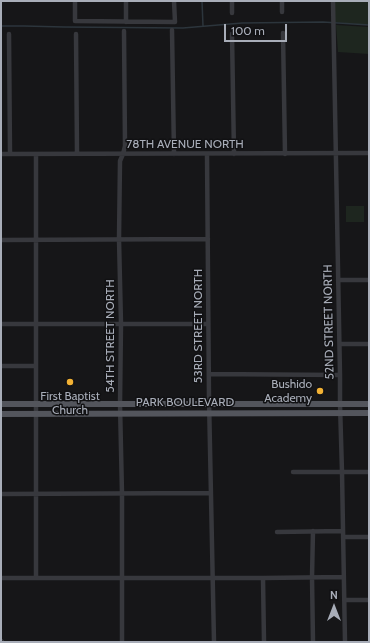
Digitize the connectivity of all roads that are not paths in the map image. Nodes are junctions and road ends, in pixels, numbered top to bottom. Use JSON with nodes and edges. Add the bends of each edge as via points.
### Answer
{"nodes":[{"id":1,"x":75,"y":1,"type":"edge"},
{"id":2,"x":126,"y":1,"type":"edge"},
{"id":3,"x":174,"y":1,"type":"edge"},
{"id":4,"x":232,"y":1,"type":"edge"},
{"id":5,"x":282,"y":1,"type":"edge"},
{"id":6,"x":333,"y":1,"type":"edge"},
{"id":7,"x":282,"y":12,"type":"dead end"},
{"id":8,"x":232,"y":13,"type":"dead end"},
{"id":9,"x":126,"y":22,"type":"junction"},
{"id":10,"x":172,"y":30,"type":"dead end"},
{"id":11,"x":124,"y":31,"type":"dead end"},
{"id":12,"x":283,"y":33,"type":"dead end"},
{"id":13,"x":9,"y":34,"type":"dead end"},
{"id":14,"x":76,"y":34,"type":"dead end"},
{"id":15,"x":232,"y":34,"type":"dead end"},
{"id":16,"x":336,"y":153,"type":"junction"},
{"id":17,"x":369,"y":153,"type":"edge"},
{"id":18,"x":1,"y":154,"type":"edge"},
{"id":19,"x":10,"y":154,"type":"junction"},
{"id":20,"x":36,"y":154,"type":"junction"},
{"id":21,"x":77,"y":154,"type":"junction"},
{"id":22,"x":123,"y":154,"type":"junction"},
{"id":23,"x":174,"y":154,"type":"junction"},
{"id":24,"x":207,"y":154,"type":"junction"},
{"id":25,"x":234,"y":154,"type":"junction"},
{"id":26,"x":285,"y":154,"type":"junction"},
{"id":27,"x":119,"y":239,"type":"junction"},
{"id":28,"x":208,"y":239,"type":"junction"},
{"id":29,"x":1,"y":240,"type":"edge"},
{"id":30,"x":36,"y":240,"type":"junction"},
{"id":31,"x":338,"y":280,"type":"junction"},
{"id":32,"x":369,"y":280,"type":"edge"},
{"id":33,"x":1,"y":324,"type":"edge"},
{"id":34,"x":36,"y":324,"type":"junction"},
{"id":35,"x":121,"y":324,"type":"junction"},
{"id":36,"x":208,"y":324,"type":"junction"},
{"id":37,"x":340,"y":344,"type":"junction"},
{"id":38,"x":369,"y":344,"type":"edge"},
{"id":39,"x":1,"y":366,"type":"edge"},
{"id":40,"x":36,"y":366,"type":"junction"},
{"id":41,"x":209,"y":374,"type":"junction"},
{"id":42,"x":340,"y":375,"type":"junction"},
{"id":43,"x":1,"y":404,"type":"edge"},
{"id":44,"x":36,"y":404,"type":"junction"},
{"id":45,"x":120,"y":404,"type":"junction"},
{"id":46,"x":209,"y":404,"type":"junction"},
{"id":47,"x":340,"y":404,"type":"junction"},
{"id":48,"x":369,"y":404,"type":"edge"},
{"id":49,"x":36,"y":413,"type":"junction"},
{"id":50,"x":120,"y":413,"type":"junction"},
{"id":51,"x":209,"y":413,"type":"junction"},
{"id":52,"x":340,"y":413,"type":"junction"},
{"id":53,"x":369,"y":413,"type":"edge"},
{"id":54,"x":1,"y":414,"type":"edge"},
{"id":55,"x":293,"y":472,"type":"dead end"},
{"id":56,"x":342,"y":472,"type":"junction"},
{"id":57,"x":369,"y":472,"type":"edge"},
{"id":58,"x":211,"y":493,"type":"junction"},
{"id":59,"x":1,"y":494,"type":"edge"},
{"id":60,"x":36,"y":494,"type":"junction"},
{"id":61,"x":122,"y":494,"type":"junction"},
{"id":62,"x":313,"y":531,"type":"junction"},
{"id":63,"x":343,"y":531,"type":"junction"},
{"id":64,"x":277,"y":532,"type":"dead end"},
{"id":65,"x":343,"y":537,"type":"junction"},
{"id":66,"x":369,"y":537,"type":"edge"},
{"id":67,"x":312,"y":577,"type":"junction"},
{"id":68,"x":344,"y":577,"type":"junction"},
{"id":69,"x":1,"y":578,"type":"edge"},
{"id":70,"x":36,"y":578,"type":"junction"},
{"id":71,"x":121,"y":578,"type":"junction"},
{"id":72,"x":212,"y":578,"type":"junction"},
{"id":73,"x":263,"y":578,"type":"junction"},
{"id":74,"x":345,"y":600,"type":"junction"},
{"id":75,"x":369,"y":600,"type":"edge"},
{"id":76,"x":122,"y":642,"type":"edge"},
{"id":77,"x":214,"y":642,"type":"edge"},
{"id":78,"x":264,"y":642,"type":"edge"},
{"id":79,"x":313,"y":642,"type":"edge"},
{"id":80,"x":345,"y":642,"type":"edge"}],
"edges":[{"from":1,"to":9,"type":"street","via":[[75,22]]},
{"from":2,"to":9,"type":"street"},
{"from":3,"to":9,"type":"street","via":[[175,22]]},
{"from":4,"to":8,"type":"street"},
{"from":5,"to":7,"type":"street"},
{"from":6,"to":16,"type":"street","name":"52ND STREET NORTH"},
{"from":10,"to":23,"type":"street"},
{"from":11,"to":22,"type":"street","name":"54TH STREET NORTH"},
{"from":12,"to":26,"type":"street"},
{"from":13,"to":19,"type":"street"},
{"from":14,"to":21,"type":"street"},
{"from":15,"to":25,"type":"street"},
{"from":16,"to":17,"type":"street","name":"78TH AVENUE NORTH"},
{"from":16,"to":26,"type":"street","name":"78TH AVENUE NORTH"},
{"from":16,"to":31,"type":"street","name":"52ND STREET NORTH"},
{"from":18,"to":19,"type":"street","name":"78TH AVENUE NORTH"},
{"from":19,"to":20,"type":"street","name":"78TH AVENUE NORTH"},
{"from":20,"to":21,"type":"street","name":"78TH AVENUE NORTH"},
{"from":20,"to":30,"type":"street"},
{"from":21,"to":22,"type":"street","name":"78TH AVENUE NORTH"},
{"from":22,"to":23,"type":"street","name":"78TH AVENUE NORTH"},
{"from":22,"to":27,"type":"street","name":"54TH STREET NORTH","via":[[120,161]]},
{"from":23,"to":24,"type":"street","name":"78TH AVENUE NORTH"},
{"from":24,"to":25,"type":"street","name":"78TH AVENUE NORTH"},
{"from":24,"to":28,"type":"street","name":"53RD STREET NORTH"},
{"from":25,"to":26,"type":"street","name":"78TH AVENUE NORTH"},
{"from":27,"to":28,"type":"street"},
{"from":27,"to":30,"type":"street"},
{"from":27,"to":35,"type":"street","name":"54TH STREET NORTH"},
{"from":28,"to":36,"type":"street","name":"53RD STREET NORTH"},
{"from":29,"to":30,"type":"street"},
{"from":30,"to":34,"type":"street"},
{"from":31,"to":32,"type":"street"},
{"from":31,"to":37,"type":"street","name":"52ND STREET NORTH"},
{"from":33,"to":34,"type":"street"},
{"from":34,"to":35,"type":"street"},
{"from":34,"to":40,"type":"street"},
{"from":35,"to":36,"type":"street"},
{"from":35,"to":45,"type":"street","name":"54TH STREET NORTH"},
{"from":36,"to":41,"type":"street","name":"53RD STREET NORTH"},
{"from":37,"to":38,"type":"street"},
{"from":37,"to":42,"type":"street","name":"52ND STREET NORTH"},
{"from":39,"to":40,"type":"street"},
{"from":40,"to":44,"type":"street"},
{"from":41,"to":42,"type":"street"},
{"from":41,"to":46,"type":"street","name":"53RD STREET NORTH"},
{"from":42,"to":47,"type":"street","name":"52ND STREET NORTH"},
{"from":43,"to":44,"type":"main road","name":"PARK BOULEVARD"},
{"from":44,"to":45,"type":"main road","name":"PARK BOULEVARD"},
{"from":44,"to":49,"type":"street"},
{"from":45,"to":46,"type":"main road","name":"PARK BOULEVARD"},
{"from":45,"to":50,"type":"street","name":"54TH STREET NORTH"},
{"from":46,"to":47,"type":"main road","name":"PARK BOULEVARD"},
{"from":46,"to":51,"type":"street","name":"53RD STREET NORTH"},
{"from":47,"to":48,"type":"main road","name":"PARK BOULEVARD"},
{"from":47,"to":52,"type":"street","name":"52ND STREET NORTH"},
{"from":49,"to":50,"type":"main road","name":"PARK BOULEVARD"},
{"from":49,"to":54,"type":"main road","name":"PARK BOULEVARD"},
{"from":49,"to":60,"type":"street"},
{"from":50,"to":51,"type":"main road","name":"PARK BOULEVARD"},
{"from":50,"to":61,"type":"street","name":"54TH STREET NORTH"},
{"from":51,"to":52,"type":"main road","name":"PARK BOULEVARD"},
{"from":51,"to":58,"type":"street","name":"53RD STREET NORTH"},
{"from":52,"to":53,"type":"main road","name":"PARK BOULEVARD"},
{"from":52,"to":56,"type":"street","name":"52ND STREET NORTH"},
{"from":55,"to":56,"type":"street"},
{"from":56,"to":57,"type":"street"},
{"from":56,"to":63,"type":"street","name":"52ND STREET NORTH"},
{"from":58,"to":61,"type":"street"},
{"from":58,"to":72,"type":"street","name":"53RD STREET NORTH"},
{"from":59,"to":60,"type":"street"},
{"from":60,"to":61,"type":"street"},
{"from":60,"to":70,"type":"street"},
{"from":61,"to":71,"type":"street","name":"54TH STREET NORTH"},
{"from":62,"to":63,"type":"street"},
{"from":62,"to":64,"type":"street"},
{"from":62,"to":67,"type":"street"},
{"from":63,"to":65,"type":"street","name":"52ND STREET NORTH"},
{"from":65,"to":66,"type":"street"},
{"from":65,"to":68,"type":"street","name":"52ND STREET NORTH"},
{"from":67,"to":68,"type":"street"},
{"from":67,"to":73,"type":"street"},
{"from":67,"to":79,"type":"street"},
{"from":68,"to":74,"type":"street","name":"52ND STREET NORTH"},
{"from":69,"to":70,"type":"street"},
{"from":70,"to":71,"type":"street"},
{"from":71,"to":72,"type":"street"},
{"from":71,"to":76,"type":"street","name":"54TH STREET NORTH"},
{"from":72,"to":73,"type":"street"},
{"from":72,"to":77,"type":"street","name":"53RD STREET NORTH"},
{"from":73,"to":78,"type":"street"},
{"from":74,"to":75,"type":"street"},
{"from":74,"to":80,"type":"street","name":"52ND STREET NORTH"}]}
